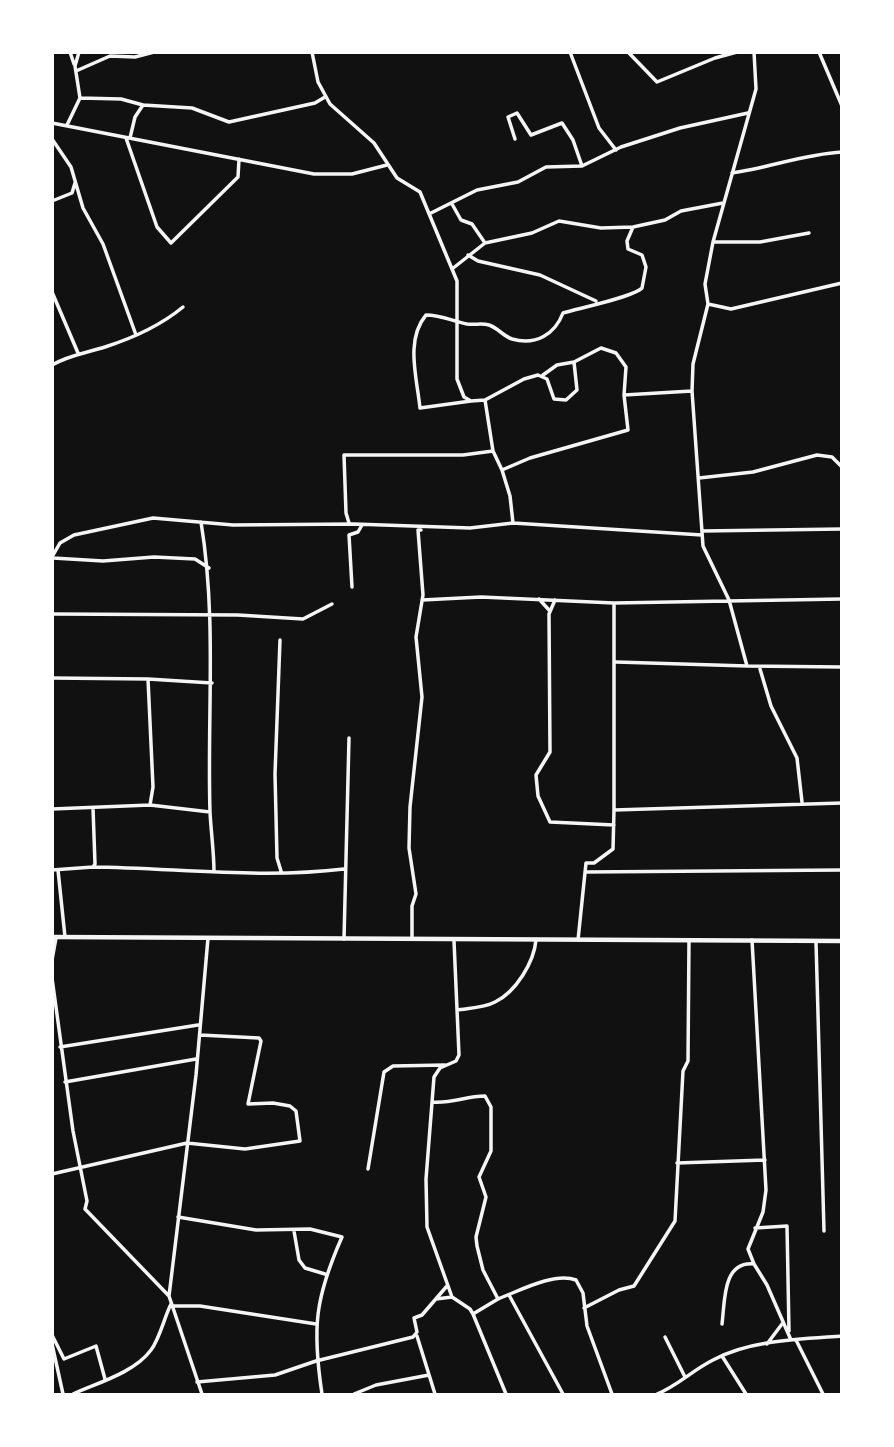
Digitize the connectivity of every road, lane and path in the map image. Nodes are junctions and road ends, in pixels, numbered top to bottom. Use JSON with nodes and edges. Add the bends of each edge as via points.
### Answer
{"nodes":[{"id":1,"x":70,"y":52,"type":"edge"},
{"id":2,"x":79,"y":52,"type":"edge"},
{"id":3,"x":154,"y":52,"type":"edge"},
{"id":4,"x":312,"y":52,"type":"edge"},
{"id":5,"x":570,"y":52,"type":"edge"},
{"id":6,"x":628,"y":52,"type":"edge"},
{"id":7,"x":737,"y":52,"type":"edge"},
{"id":8,"x":754,"y":52,"type":"edge"},
{"id":9,"x":819,"y":52,"type":"edge"},
{"id":10,"x":718,"y":55,"type":"edge"},
{"id":11,"x":76,"y":69,"type":"junction"},
{"id":12,"x":326,"y":97,"type":"junction"},
{"id":13,"x":80,"y":98,"type":"junction"},
{"id":14,"x":144,"y":105,"type":"junction"},
{"id":15,"x":842,"y":106,"type":"edge"},
{"id":16,"x":748,"y":113,"type":"junction"},
{"id":17,"x":52,"y":123,"type":"edge"},
{"id":18,"x":67,"y":125,"type":"junction"},
{"id":19,"x":128,"y":138,"type":"junction"},
{"id":20,"x":52,"y":139,"type":"edge"},
{"id":21,"x":515,"y":139,"type":"dead end"},
{"id":22,"x":616,"y":150,"type":"junction"},
{"id":23,"x":842,"y":152,"type":"edge"},
{"id":24,"x":239,"y":159,"type":"junction"},
{"id":25,"x":387,"y":165,"type":"junction"},
{"id":26,"x":582,"y":166,"type":"junction"},
{"id":27,"x":732,"y":173,"type":"junction"},
{"id":28,"x":75,"y":181,"type":"junction"},
{"id":29,"x":52,"y":201,"type":"edge"},
{"id":30,"x":723,"y":203,"type":"junction"},
{"id":31,"x":452,"y":204,"type":"junction"},
{"id":32,"x":429,"y":214,"type":"junction"},
{"id":33,"x":632,"y":227,"type":"junction"},
{"id":34,"x":809,"y":233,"type":"dead end"},
{"id":35,"x":713,"y":242,"type":"junction"},
{"id":36,"x":485,"y":243,"type":"junction"},
{"id":37,"x":468,"y":255,"type":"junction"},
{"id":38,"x":453,"y":269,"type":"junction"},
{"id":39,"x":842,"y":283,"type":"edge"},
{"id":40,"x":52,"y":292,"type":"edge"},
{"id":41,"x":598,"y":302,"type":"junction"},
{"id":42,"x":708,"y":304,"type":"junction"},
{"id":43,"x":183,"y":307,"type":"dead end"},
{"id":44,"x":458,"y":322,"type":"junction"},
{"id":45,"x":136,"y":335,"type":"junction"},
{"id":46,"x":78,"y":353,"type":"junction"},
{"id":47,"x":574,"y":362,"type":"junction"},
{"id":48,"x":52,"y":365,"type":"edge"},
{"id":49,"x":543,"y":375,"type":"junction"},
{"id":50,"x":692,"y":391,"type":"junction"},
{"id":51,"x":624,"y":395,"type":"junction"},
{"id":52,"x":485,"y":400,"type":"junction"},
{"id":53,"x":471,"y":401,"type":"junction"},
{"id":54,"x":493,"y":451,"type":"junction"},
{"id":55,"x":842,"y":467,"type":"edge"},
{"id":56,"x":502,"y":470,"type":"junction"},
{"id":57,"x":699,"y":478,"type":"junction"},
{"id":58,"x":201,"y":522,"type":"junction"},
{"id":59,"x":513,"y":523,"type":"junction"},
{"id":60,"x":349,"y":524,"type":"junction"},
{"id":61,"x":362,"y":525,"type":"junction"},
{"id":62,"x":470,"y":528,"type":"junction"},
{"id":63,"x":842,"y":529,"type":"edge"},
{"id":64,"x":702,"y":533,"type":"junction"},
{"id":65,"x":52,"y":557,"type":"edge"},
{"id":66,"x":209,"y":568,"type":"junction"},
{"id":67,"x":352,"y":587,"type":"dead end"},
{"id":68,"x":539,"y":599,"type":"junction"},
{"id":69,"x":842,"y":599,"type":"edge"},
{"id":70,"x":422,"y":600,"type":"junction"},
{"id":71,"x":555,"y":600,"type":"junction"},
{"id":72,"x":729,"y":600,"type":"junction"},
{"id":73,"x":614,"y":603,"type":"junction"},
{"id":74,"x":332,"y":604,"type":"dead end"},
{"id":75,"x":550,"y":610,"type":"junction"},
{"id":76,"x":52,"y":614,"type":"edge"},
{"id":77,"x":211,"y":615,"type":"junction"},
{"id":78,"x":281,"y":640,"type":"dead end"},
{"id":79,"x":615,"y":662,"type":"junction"},
{"id":80,"x":747,"y":666,"type":"junction"},
{"id":81,"x":842,"y":667,"type":"edge"},
{"id":82,"x":760,"y":669,"type":"junction"},
{"id":83,"x":52,"y":678,"type":"edge"},
{"id":84,"x":148,"y":679,"type":"junction"},
{"id":85,"x":213,"y":684,"type":"junction"},
{"id":86,"x":349,"y":738,"type":"dead end"},
{"id":87,"x":802,"y":803,"type":"junction"},
{"id":88,"x":842,"y":803,"type":"edge"},
{"id":89,"x":150,"y":805,"type":"junction"},
{"id":90,"x":93,"y":808,"type":"junction"},
{"id":91,"x":52,"y":809,"type":"edge"},
{"id":92,"x":614,"y":810,"type":"junction"},
{"id":93,"x":210,"y":812,"type":"junction"},
{"id":94,"x":614,"y":825,"type":"junction"},
{"id":95,"x":93,"y":867,"type":"junction"},
{"id":96,"x":344,"y":869,"type":"junction"},
{"id":97,"x":55,"y":870,"type":"edge"},
{"id":98,"x":842,"y":870,"type":"edge"},
{"id":99,"x":281,"y":871,"type":"junction"},
{"id":100,"x":214,"y":872,"type":"junction"},
{"id":101,"x":585,"y":872,"type":"junction"},
{"id":102,"x":54,"y":937,"type":"edge"},
{"id":103,"x":65,"y":938,"type":"junction"},
{"id":104,"x":208,"y":938,"type":"junction"},
{"id":105,"x":344,"y":939,"type":"junction"},
{"id":106,"x":536,"y":940,"type":"junction"},
{"id":107,"x":578,"y":940,"type":"junction"},
{"id":108,"x":689,"y":940,"type":"junction"},
{"id":109,"x":752,"y":940,"type":"junction"},
{"id":110,"x":412,"y":941,"type":"junction"},
{"id":111,"x":454,"y":941,"type":"junction"},
{"id":112,"x":842,"y":941,"type":"edge"},
{"id":113,"x":816,"y":942,"type":"junction"},
{"id":114,"x":52,"y":960,"type":"edge"},
{"id":115,"x":52,"y":978,"type":"edge"},
{"id":116,"x":456,"y":1010,"type":"junction"},
{"id":117,"x":198,"y":1025,"type":"junction"},
{"id":118,"x":200,"y":1035,"type":"junction"},
{"id":119,"x":60,"y":1048,"type":"junction"},
{"id":120,"x":196,"y":1059,"type":"junction"},
{"id":121,"x":451,"y":1065,"type":"junction"},
{"id":122,"x":65,"y":1082,"type":"junction"},
{"id":123,"x":432,"y":1102,"type":"junction"},
{"id":124,"x":187,"y":1143,"type":"junction"},
{"id":125,"x":765,"y":1160,"type":"junction"},
{"id":126,"x":677,"y":1164,"type":"junction"},
{"id":127,"x":81,"y":1167,"type":"junction"},
{"id":128,"x":368,"y":1169,"type":"dead end"},
{"id":129,"x":52,"y":1174,"type":"edge"},
{"id":130,"x":178,"y":1217,"type":"junction"},
{"id":131,"x":755,"y":1228,"type":"junction"},
{"id":132,"x":295,"y":1231,"type":"junction"},
{"id":133,"x":824,"y":1231,"type":"dead end"},
{"id":134,"x":754,"y":1264,"type":"junction"},
{"id":135,"x":326,"y":1274,"type":"junction"},
{"id":136,"x":447,"y":1286,"type":"junction"},
{"id":137,"x":509,"y":1295,"type":"junction"},
{"id":138,"x":169,"y":1296,"type":"junction"},
{"id":139,"x":452,"y":1297,"type":"junction"},
{"id":140,"x":436,"y":1299,"type":"junction"},
{"id":141,"x":498,"y":1299,"type":"junction"},
{"id":142,"x":172,"y":1304,"type":"junction"},
{"id":143,"x":584,"y":1308,"type":"junction"},
{"id":144,"x":473,"y":1314,"type":"junction"},
{"id":145,"x":316,"y":1324,"type":"junction"},
{"id":146,"x":722,"y":1324,"type":"dead end"},
{"id":147,"x":782,"y":1324,"type":"junction"},
{"id":148,"x":789,"y":1331,"type":"junction"},
{"id":149,"x":52,"y":1335,"type":"edge"},
{"id":150,"x":416,"y":1336,"type":"junction"},
{"id":151,"x":842,"y":1336,"type":"edge"},
{"id":152,"x":665,"y":1337,"type":"dead end"},
{"id":153,"x":793,"y":1340,"type":"junction"},
{"id":154,"x":52,"y":1344,"type":"edge"},
{"id":155,"x":765,"y":1345,"type":"junction"},
{"id":156,"x":722,"y":1356,"type":"junction"},
{"id":157,"x":316,"y":1362,"type":"junction"},
{"id":158,"x":429,"y":1375,"type":"junction"},
{"id":159,"x":685,"y":1377,"type":"junction"},
{"id":160,"x":105,"y":1379,"type":"junction"},
{"id":161,"x":197,"y":1382,"type":"junction"},
{"id":162,"x":669,"y":1389,"type":"junction"},
{"id":163,"x":354,"y":1394,"type":"edge"},
{"id":164,"x":63,"y":1395,"type":"edge"},
{"id":165,"x":73,"y":1395,"type":"edge"},
{"id":166,"x":202,"y":1395,"type":"edge"},
{"id":167,"x":322,"y":1395,"type":"edge"},
{"id":168,"x":435,"y":1395,"type":"edge"},
{"id":169,"x":506,"y":1395,"type":"edge"},
{"id":170,"x":563,"y":1395,"type":"edge"},
{"id":171,"x":612,"y":1395,"type":"edge"},
{"id":172,"x":657,"y":1395,"type":"edge"},
{"id":173,"x":674,"y":1395,"type":"edge"},
{"id":174,"x":746,"y":1395,"type":"edge"},
{"id":175,"x":823,"y":1395,"type":"edge"}],
"edges":[{"from":1,"to":11,"type":"street"},
{"from":2,"to":11,"type":"street"},
{"from":3,"to":11,"type":"street","via":[[110,57]]},
{"from":4,"to":12,"type":"street"},
{"from":5,"to":22,"type":"street","via":[[599,128]]},
{"from":6,"to":10,"type":"street","via":[[657,82]]},
{"from":7,"to":10,"type":"street"},
{"from":8,"to":16,"type":"street","via":[[756,89]]},
{"from":9,"to":15,"type":"street"},
{"from":11,"to":13,"type":"street"},
{"from":12,"to":14,"type":"street","via":[[231,122],[192,108]]},
{"from":12,"to":25,"type":"street","via":[[343,119],[374,143]]},
{"from":13,"to":14,"type":"street"},
{"from":13,"to":18,"type":"street"},
{"from":14,"to":19,"type":"street"},
{"from":16,"to":22,"type":"street","via":[[712,118]]},
{"from":16,"to":27,"type":"street"},
{"from":17,"to":18,"type":"street"},
{"from":18,"to":19,"type":"street"},
{"from":19,"to":24,"type":"street"},
{"from":19,"to":24,"type":"street","via":[[157,228],[171,243],[238,177]]},
{"from":20,"to":28,"type":"street"},
{"from":21,"to":26,"type":"street","via":[[508,117],[517,113],[531,135],[562,122]]},
{"from":22,"to":26,"type":"street"},
{"from":23,"to":27,"type":"street"},
{"from":24,"to":25,"type":"street","via":[[314,173],[352,174]]},
{"from":25,"to":32,"type":"street","via":[[397,178],[420,192]]},
{"from":26,"to":31,"type":"street","via":[[546,167],[518,181],[477,190]]},
{"from":27,"to":30,"type":"street"},
{"from":28,"to":29,"type":"street","via":[[72,193]]},
{"from":28,"to":45,"type":"street"},
{"from":30,"to":33,"type":"street"},
{"from":30,"to":35,"type":"street"},
{"from":31,"to":32,"type":"street"},
{"from":31,"to":36,"type":"street"},
{"from":32,"to":38,"type":"street"},
{"from":33,"to":36,"type":"street","via":[[601,228],[559,221],[523,236]]},
{"from":33,"to":41,"type":"street","via":[[628,248],[642,255],[646,267],[642,288],[632,295]]},
{"from":34,"to":35,"type":"street","via":[[760,242]]},
{"from":35,"to":42,"type":"street","via":[[705,284]]},
{"from":36,"to":37,"type":"street"},
{"from":37,"to":38,"type":"street"},
{"from":37,"to":41,"type":"street","via":[[540,275]]},
{"from":38,"to":44,"type":"street"},
{"from":39,"to":42,"type":"street","via":[[731,309]]},
{"from":40,"to":46,"type":"street"},
{"from":41,"to":44,"type":"street","via":[[563,313],[552,332],[535,340],[512,339],[485,324]]},
{"from":42,"to":50,"type":"street","via":[[693,364]]},
{"from":43,"to":45,"type":"street"},
{"from":44,"to":53,"type":"street","via":[[457,379],[464,397]]},
{"from":44,"to":53,"type":"street","via":[[426,314],[419,322],[413,346],[420,408]]},
{"from":45,"to":46,"type":"street"},
{"from":46,"to":48,"type":"street"},
{"from":47,"to":49,"type":"street","via":[[556,365]]},
{"from":47,"to":49,"type":"street","via":[[577,390],[566,400],[554,398]]},
{"from":47,"to":51,"type":"street","via":[[601,348],[616,353],[626,366]]},
{"from":49,"to":52,"type":"street","via":[[524,379]]},
{"from":50,"to":51,"type":"street"},
{"from":50,"to":57,"type":"street"},
{"from":51,"to":56,"type":"street","via":[[628,430]]},
{"from":52,"to":53,"type":"street"},
{"from":52,"to":54,"type":"street"},
{"from":54,"to":56,"type":"street"},
{"from":54,"to":60,"type":"street","via":[[344,455]]},
{"from":55,"to":57,"type":"street","via":[[832,457],[817,455],[752,472]]},
{"from":56,"to":59,"type":"street"},
{"from":57,"to":64,"type":"street"},
{"from":58,"to":60,"type":"street"},
{"from":58,"to":65,"type":"street","via":[[153,518],[74,535],[60,543]]},
{"from":58,"to":66,"type":"street"},
{"from":59,"to":62,"type":"street"},
{"from":59,"to":64,"type":"street"},
{"from":60,"to":61,"type":"street"},
{"from":61,"to":62,"type":"street"},
{"from":61,"to":67,"type":"street","via":[[348,535]]},
{"from":62,"to":70,"type":"street","via":[[418,530]]},
{"from":63,"to":64,"type":"street"},
{"from":64,"to":72,"type":"street","via":[[707,561]]},
{"from":65,"to":66,"type":"street","via":[[195,559]]},
{"from":66,"to":77,"type":"street"},
{"from":68,"to":70,"type":"street"},
{"from":68,"to":71,"type":"street"},
{"from":68,"to":75,"type":"street"},
{"from":69,"to":72,"type":"street"},
{"from":70,"to":110,"type":"street","via":[[416,637],[421,722],[410,807],[415,894]]},
{"from":71,"to":73,"type":"street"},
{"from":71,"to":75,"type":"street"},
{"from":72,"to":73,"type":"street"},
{"from":72,"to":80,"type":"street"},
{"from":73,"to":79,"type":"street"},
{"from":74,"to":77,"type":"street","via":[[303,619]]},
{"from":75,"to":94,"type":"street","via":[[550,752],[536,775],[538,796],[550,822]]},
{"from":76,"to":77,"type":"street"},
{"from":77,"to":85,"type":"street"},
{"from":78,"to":99,"type":"street","via":[[275,774]]},
{"from":79,"to":80,"type":"street"},
{"from":79,"to":92,"type":"street"},
{"from":80,"to":82,"type":"street"},
{"from":81,"to":82,"type":"street"},
{"from":82,"to":87,"type":"street","via":[[771,706],[797,758]]},
{"from":83,"to":84,"type":"street"},
{"from":84,"to":85,"type":"street"},
{"from":84,"to":89,"type":"street"},
{"from":85,"to":93,"type":"street"},
{"from":86,"to":96,"type":"street"},
{"from":87,"to":88,"type":"street"},
{"from":87,"to":92,"type":"street"},
{"from":89,"to":90,"type":"street"},
{"from":89,"to":93,"type":"street"},
{"from":90,"to":91,"type":"street"},
{"from":90,"to":95,"type":"street"},
{"from":92,"to":94,"type":"street"},
{"from":93,"to":100,"type":"street"},
{"from":94,"to":101,"type":"street","via":[[613,849],[594,863],[586,863]]},
{"from":95,"to":97,"type":"street"},
{"from":95,"to":100,"type":"street"},
{"from":96,"to":99,"type":"street"},
{"from":96,"to":105,"type":"street"},
{"from":97,"to":103,"type":"street"},
{"from":98,"to":101,"type":"street"},
{"from":99,"to":100,"type":"street"},
{"from":101,"to":107,"type":"street"},
{"from":102,"to":103,"type":"street"},
{"from":102,"to":114,"type":"street"},
{"from":103,"to":104,"type":"street"},
{"from":104,"to":105,"type":"street"},
{"from":104,"to":117,"type":"street"},
{"from":105,"to":110,"type":"street"},
{"from":106,"to":107,"type":"street"},
{"from":106,"to":111,"type":"street"},
{"from":106,"to":116,"type":"street","via":[[535,954],[505,997]]},
{"from":107,"to":108,"type":"street"},
{"from":108,"to":109,"type":"street"},
{"from":108,"to":126,"type":"street","via":[[688,1061],[683,1071]]},
{"from":109,"to":113,"type":"street"},
{"from":109,"to":125,"type":"street"},
{"from":110,"to":111,"type":"street"},
{"from":111,"to":116,"type":"street"},
{"from":112,"to":113,"type":"street"},
{"from":113,"to":133,"type":"street"},
{"from":115,"to":119,"type":"street"},
{"from":116,"to":121,"type":"street","via":[[459,1055]]},
{"from":117,"to":118,"type":"street"},
{"from":117,"to":119,"type":"street"},
{"from":118,"to":120,"type":"street"},
{"from":118,"to":124,"type":"street","via":[[259,1038],[248,1104],[290,1105],[296,1111],[301,1138],[296,1143],[245,1149]]},
{"from":119,"to":122,"type":"street"},
{"from":120,"to":122,"type":"street"},
{"from":120,"to":124,"type":"street"},
{"from":121,"to":123,"type":"street","via":[[440,1068],[434,1077]]},
{"from":121,"to":128,"type":"street","via":[[393,1066],[384,1072]]},
{"from":122,"to":127,"type":"street"},
{"from":123,"to":136,"type":"street","via":[[427,1227]]},
{"from":123,"to":141,"type":"street","via":[[485,1096],[491,1107],[491,1157],[479,1177],[486,1200],[476,1237],[483,1270]]},
{"from":124,"to":127,"type":"street"},
{"from":124,"to":130,"type":"street"},
{"from":125,"to":126,"type":"street"},
{"from":125,"to":131,"type":"street","via":[[763,1212]]},
{"from":126,"to":143,"type":"street","via":[[675,1222],[639,1280]]},
{"from":127,"to":129,"type":"street"},
{"from":127,"to":138,"type":"street","via":[[88,1213]]},
{"from":130,"to":132,"type":"street","via":[[256,1230]]},
{"from":130,"to":138,"type":"street"},
{"from":131,"to":134,"type":"street","via":[[748,1249]]},
{"from":131,"to":148,"type":"street","via":[[787,1226]]},
{"from":132,"to":135,"type":"street","via":[[304,1268]]},
{"from":132,"to":135,"type":"street","via":[[310,1229],[342,1237]]},
{"from":134,"to":146,"type":"street","via":[[741,1265],[728,1278]]},
{"from":134,"to":147,"type":"street"},
{"from":135,"to":145,"type":"street"},
{"from":136,"to":139,"type":"street"},
{"from":136,"to":140,"type":"street"},
{"from":137,"to":141,"type":"street"},
{"from":137,"to":143,"type":"street","via":[[569,1278],[580,1285]]},
{"from":137,"to":170,"type":"street"},
{"from":138,"to":142,"type":"street"},
{"from":139,"to":140,"type":"street"},
{"from":139,"to":144,"type":"street"},
{"from":140,"to":150,"type":"street","via":[[414,1318]]},
{"from":141,"to":144,"type":"street"},
{"from":142,"to":145,"type":"street"},
{"from":142,"to":160,"type":"street","via":[[152,1349],[134,1366]]},
{"from":142,"to":161,"type":"street"},
{"from":143,"to":171,"type":"street"},
{"from":144,"to":169,"type":"street"},
{"from":145,"to":157,"type":"street"},
{"from":147,"to":148,"type":"street"},
{"from":147,"to":155,"type":"street"},
{"from":148,"to":153,"type":"street"},
{"from":149,"to":160,"type":"street","via":[[64,1359],[96,1346]]},
{"from":150,"to":157,"type":"street"},
{"from":150,"to":158,"type":"street"},
{"from":151,"to":153,"type":"street"},
{"from":152,"to":159,"type":"street"},
{"from":153,"to":155,"type":"street"},
{"from":153,"to":175,"type":"street"},
{"from":154,"to":164,"type":"street"},
{"from":155,"to":156,"type":"street"},
{"from":156,"to":159,"type":"street"},
{"from":156,"to":174,"type":"street"},
{"from":157,"to":161,"type":"street","via":[[275,1375]]},
{"from":157,"to":167,"type":"street"},
{"from":158,"to":163,"type":"street"},
{"from":158,"to":168,"type":"street"},
{"from":159,"to":162,"type":"street"},
{"from":160,"to":165,"type":"street"},
{"from":161,"to":166,"type":"street"},
{"from":162,"to":172,"type":"street"},
{"from":162,"to":173,"type":"street"}]}
